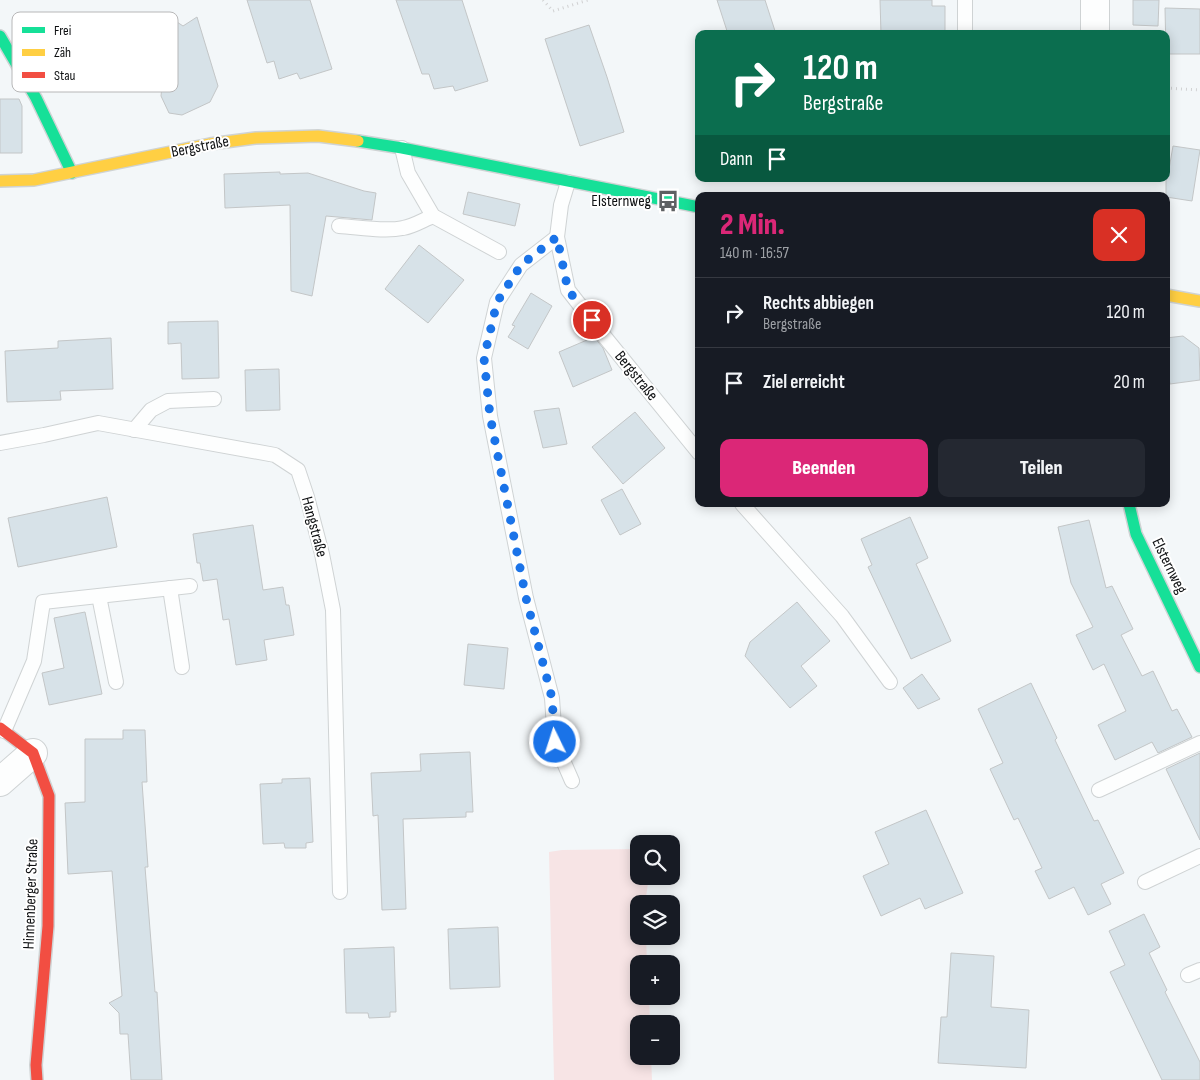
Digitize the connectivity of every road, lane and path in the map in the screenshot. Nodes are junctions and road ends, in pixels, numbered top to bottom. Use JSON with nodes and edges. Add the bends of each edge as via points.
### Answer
{"nodes":[{"id":1,"x":543,"y":0,"type":"edge"},
{"id":2,"x":588,"y":0,"type":"edge"},
{"id":3,"x":965,"y":0,"type":"edge"},
{"id":4,"x":1095,"y":0,"type":"edge"},
{"id":5,"x":965,"y":30,"type":"edge"},
{"id":6,"x":1095,"y":30,"type":"edge"},
{"id":7,"x":0,"y":36,"type":"edge"},
{"id":8,"x":12,"y":57,"type":"edge"},
{"id":9,"x":1170,"y":88,"type":"edge"},
{"id":10,"x":1200,"y":90,"type":"edge"},
{"id":11,"x":33,"y":92,"type":"edge"},
{"id":12,"x":402,"y":148,"type":"junction"},
{"id":13,"x":72,"y":173,"type":"junction"},
{"id":14,"x":0,"y":181,"type":"edge"},
{"id":15,"x":568,"y":182,"type":"junction"},
{"id":16,"x":695,"y":206,"type":"edge"},
{"id":17,"x":433,"y":216,"type":"junction"},
{"id":18,"x":339,"y":226,"type":"dead end"},
{"id":19,"x":557,"y":237,"type":"junction"},
{"id":20,"x":499,"y":252,"type":"dead end"},
{"id":21,"x":1170,"y":296,"type":"edge"},
{"id":22,"x":1200,"y":301,"type":"edge"},
{"id":23,"x":214,"y":399,"type":"dead end"},
{"id":24,"x":134,"y":430,"type":"junction"},
{"id":25,"x":0,"y":443,"type":"edge"},
{"id":26,"x":695,"y":448,"type":"edge"},
{"id":27,"x":745,"y":507,"type":"edge"},
{"id":28,"x":1130,"y":507,"type":"edge"},
{"id":29,"x":190,"y":586,"type":"dead end"},
{"id":30,"x":170,"y":588,"type":"junction"},
{"id":31,"x":99,"y":596,"type":"junction"},
{"id":32,"x":1200,"y":667,"type":"edge"},
{"id":33,"x":182,"y":668,"type":"dead end"},
{"id":34,"x":116,"y":682,"type":"dead end"},
{"id":35,"x":890,"y":682,"type":"dead end"},
{"id":36,"x":2,"y":730,"type":"edge"},
{"id":37,"x":1200,"y":743,"type":"edge"},
{"id":38,"x":33,"y":753,"type":"junction"},
{"id":39,"x":572,"y":781,"type":"dead end"},
{"id":40,"x":0,"y":782,"type":"edge"},
{"id":41,"x":1099,"y":790,"type":"dead end"},
{"id":42,"x":1200,"y":856,"type":"edge"},
{"id":43,"x":1145,"y":882,"type":"dead end"},
{"id":44,"x":340,"y":892,"type":"dead end"},
{"id":45,"x":37,"y":1080,"type":"edge"}],
"edges":[{"from":1,"to":2,"type":"path","via":[[553,12]]},
{"from":3,"to":5,"type":"lane"},
{"from":4,"to":6,"type":"street"},
{"from":7,"to":8,"type":"street"},
{"from":9,"to":10,"type":"path"},
{"from":11,"to":13,"type":"street"},
{"from":12,"to":13,"type":"street","name":"Bergstraße","via":[[318,136],[256,138],[210,144]]},
{"from":12,"to":15,"type":"street","name":"Bergstraße"},
{"from":12,"to":17,"type":"lane","via":[[408,173]]},
{"from":13,"to":14,"type":"street","name":"Bergstraße","via":[[34,180]]},
{"from":15,"to":16,"type":"street","name":"Bergstraße"},
{"from":15,"to":19,"type":"lane","name":"Bergstraße"},
{"from":17,"to":18,"type":"lane","via":[[402,228]]},
{"from":17,"to":20,"type":"lane"},
{"from":19,"to":26,"type":"lane","name":"Bergstraße","via":[[568,290]]},
{"from":19,"to":39,"type":"lane","via":[[521,265],[497,302],[484,358],[490,416],[526,598],[552,698],[555,742]]},
{"from":21,"to":22,"type":"street"},
{"from":23,"to":24,"type":"lane","via":[[168,401],[152,410]]},
{"from":24,"to":25,"type":"lane","name":"Hangstraße","via":[[98,423]]},
{"from":24,"to":44,"type":"lane","name":"Hangstraße","via":[[275,455],[298,470],[322,554],[333,610]]},
{"from":27,"to":35,"type":"lane","via":[[842,616]]},
{"from":28,"to":32,"type":"street","name":"Elsternweg","via":[[1136,534]]},
{"from":29,"to":30,"type":"lane"},
{"from":30,"to":31,"type":"lane"},
{"from":30,"to":33,"type":"lane"},
{"from":31,"to":34,"type":"lane"},
{"from":31,"to":36,"type":"lane","via":[[43,602],[34,661]]},
{"from":36,"to":38,"type":"street"},
{"from":37,"to":41,"type":"lane"},
{"from":38,"to":40,"type":"street"},
{"from":38,"to":45,"type":"street","name":"Hinnenberger Straße","via":[[49,796],[48,926]]},
{"from":42,"to":43,"type":"lane"}]}
